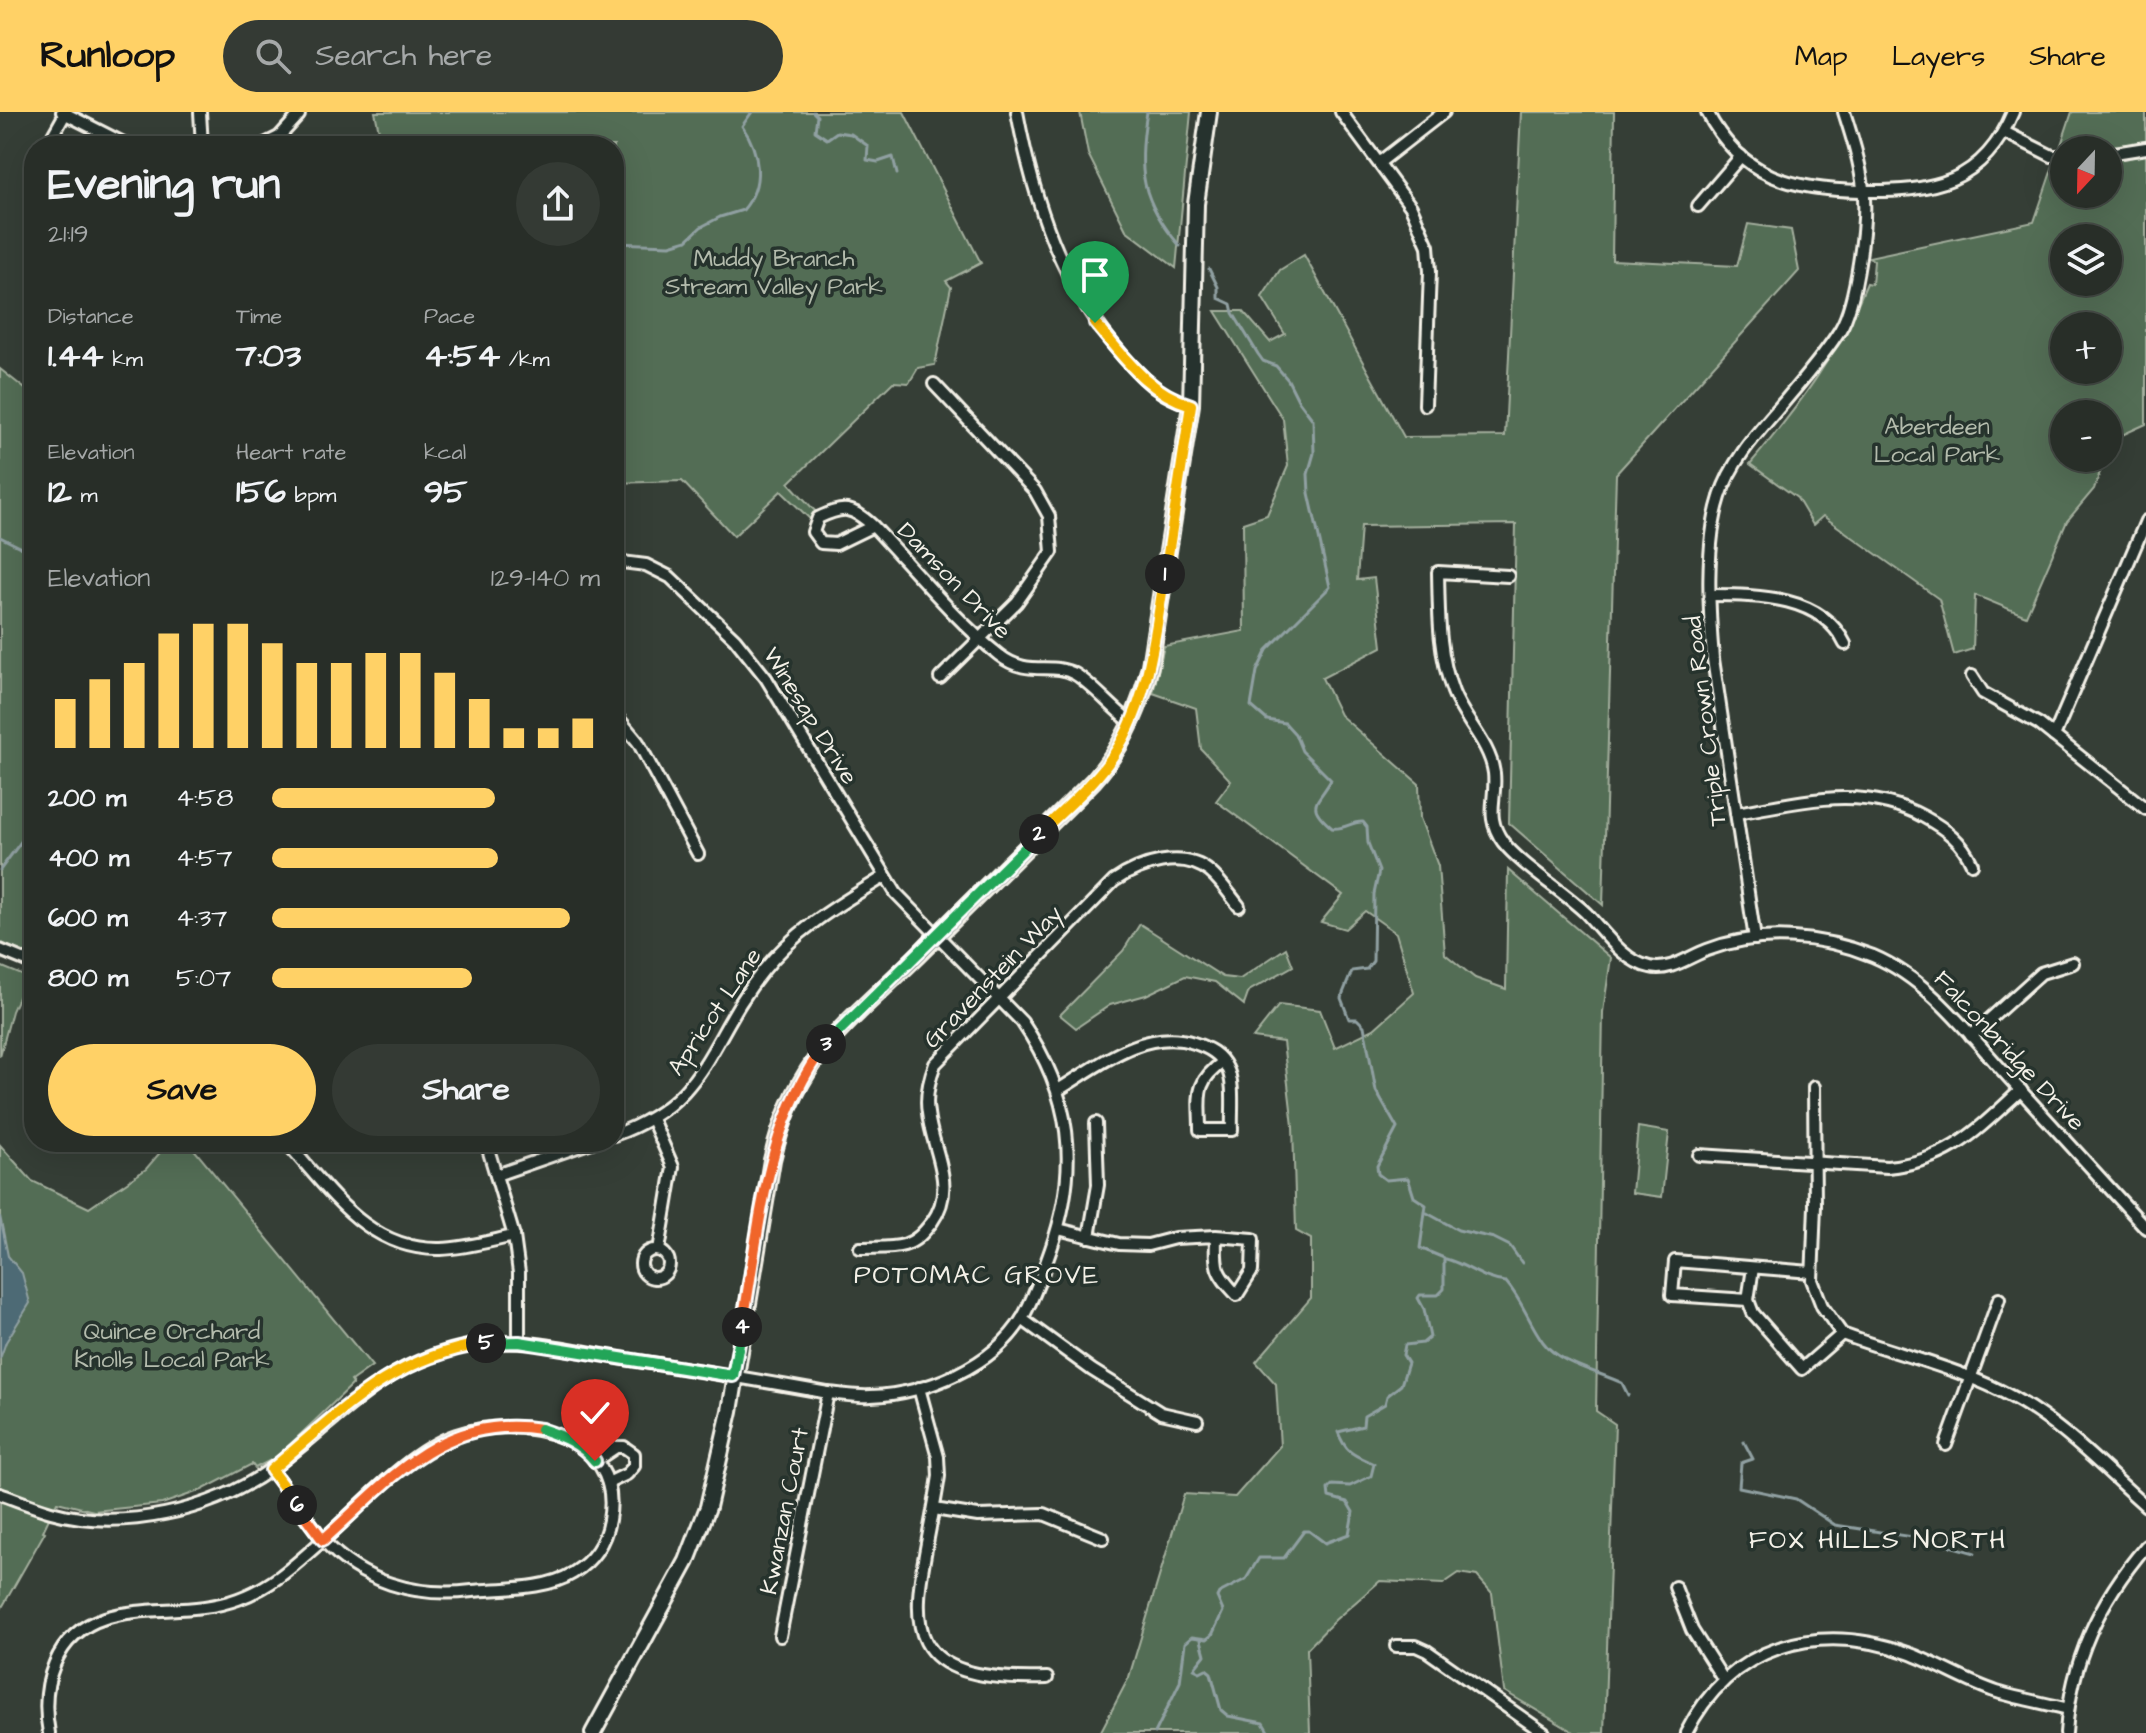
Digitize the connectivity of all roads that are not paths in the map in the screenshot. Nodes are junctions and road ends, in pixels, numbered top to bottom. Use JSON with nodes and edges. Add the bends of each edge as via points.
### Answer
{"nodes":[{"id":1,"x":200,"y":112,"type":"edge"},
{"id":2,"x":1017,"y":112,"type":"edge"},
{"id":3,"x":1209,"y":112,"type":"edge"},
{"id":4,"x":1341,"y":112,"type":"edge"},
{"id":5,"x":1444,"y":112,"type":"edge"},
{"id":6,"x":1707,"y":112,"type":"edge"},
{"id":7,"x":1844,"y":112,"type":"edge"},
{"id":8,"x":2013,"y":112,"type":"edge"},
{"id":9,"x":63,"y":113,"type":"edge"},
{"id":10,"x":299,"y":115,"type":"dead end"},
{"id":11,"x":2004,"y":132,"type":"junction"},
{"id":12,"x":52,"y":136,"type":"edge"},
{"id":13,"x":109,"y":136,"type":"edge"},
{"id":14,"x":201,"y":136,"type":"edge"},
{"id":15,"x":280,"y":136,"type":"edge"},
{"id":16,"x":2146,"y":148,"type":"edge"},
{"id":17,"x":2122,"y":152,"type":"edge"},
{"id":18,"x":2050,"y":155,"type":"edge"},
{"id":19,"x":1741,"y":156,"type":"junction"},
{"id":20,"x":1380,"y":162,"type":"junction"},
{"id":21,"x":1864,"y":191,"type":"junction"},
{"id":22,"x":1698,"y":206,"type":"dead end"},
{"id":23,"x":934,"y":384,"type":"dead end"},
{"id":24,"x":1191,"y":405,"type":"junction"},
{"id":25,"x":1425,"y":405,"type":"dead end"},
{"id":26,"x":2146,"y":521,"type":"edge"},
{"id":27,"x":873,"y":526,"type":"junction"},
{"id":28,"x":624,"y":562,"type":"edge"},
{"id":29,"x":1508,"y":576,"type":"dead end"},
{"id":30,"x":1711,"y":595,"type":"junction"},
{"id":31,"x":980,"y":638,"type":"junction"},
{"id":32,"x":1845,"y":644,"type":"dead end"},
{"id":33,"x":1972,"y":676,"type":"dead end"},
{"id":34,"x":940,"y":678,"type":"dead end"},
{"id":35,"x":1132,"y":723,"type":"junction"},
{"id":36,"x":624,"y":725,"type":"edge"},
{"id":37,"x":2054,"y":736,"type":"junction"},
{"id":38,"x":2146,"y":809,"type":"edge"},
{"id":39,"x":1736,"y":813,"type":"junction"},
{"id":40,"x":698,"y":854,"type":"dead end"},
{"id":41,"x":1972,"y":864,"type":"dead end"},
{"id":42,"x":884,"y":877,"type":"junction"},
{"id":43,"x":1239,"y":906,"type":"dead end"},
{"id":44,"x":936,"y":936,"type":"junction"},
{"id":45,"x":1755,"y":939,"type":"junction"},
{"id":46,"x":0,"y":950,"type":"edge"},
{"id":47,"x":24,"y":960,"type":"edge"},
{"id":48,"x":2073,"y":963,"type":"dead end"},
{"id":49,"x":999,"y":998,"type":"junction"},
{"id":50,"x":1971,"y":1036,"type":"junction"},
{"id":51,"x":1223,"y":1062,"type":"junction"},
{"id":52,"x":1814,"y":1087,"type":"dead end"},
{"id":53,"x":1058,"y":1090,"type":"junction"},
{"id":54,"x":2021,"y":1090,"type":"junction"},
{"id":55,"x":652,"y":1119,"type":"junction"},
{"id":56,"x":1096,"y":1123,"type":"dead end"},
{"id":57,"x":624,"y":1131,"type":"edge"},
{"id":58,"x":295,"y":1152,"type":"edge"},
{"id":59,"x":489,"y":1152,"type":"edge"},
{"id":60,"x":563,"y":1152,"type":"edge"},
{"id":61,"x":1699,"y":1155,"type":"dead end"},
{"id":62,"x":1815,"y":1163,"type":"junction"},
{"id":63,"x":496,"y":1175,"type":"junction"},
{"id":64,"x":2146,"y":1228,"type":"edge"},
{"id":65,"x":1058,"y":1229,"type":"junction"},
{"id":66,"x":514,"y":1236,"type":"junction"},
{"id":67,"x":1216,"y":1236,"type":"junction"},
{"id":68,"x":1089,"y":1237,"type":"junction"},
{"id":69,"x":860,"y":1248,"type":"dead end"},
{"id":70,"x":659,"y":1250,"type":"dead end"},
{"id":71,"x":1753,"y":1268,"type":"junction"},
{"id":72,"x":1811,"y":1272,"type":"junction"},
{"id":73,"x":1999,"y":1299,"type":"dead end"},
{"id":74,"x":1748,"y":1300,"type":"junction"},
{"id":75,"x":1022,"y":1319,"type":"junction"},
{"id":76,"x":1842,"y":1334,"type":"junction"},
{"id":77,"x":519,"y":1342,"type":"junction"},
{"id":78,"x":733,"y":1376,"type":"junction"},
{"id":79,"x":1970,"y":1379,"type":"junction"},
{"id":80,"x":919,"y":1388,"type":"junction"},
{"id":81,"x":828,"y":1393,"type":"junction"},
{"id":82,"x":1197,"y":1421,"type":"dead end"},
{"id":83,"x":1946,"y":1445,"type":"dead end"},
{"id":84,"x":595,"y":1461,"type":"junction"},
{"id":85,"x":271,"y":1470,"type":"junction"},
{"id":86,"x":608,"y":1483,"type":"junction"},
{"id":87,"x":0,"y":1494,"type":"edge"},
{"id":88,"x":2146,"y":1506,"type":"edge"},
{"id":89,"x":934,"y":1509,"type":"junction"},
{"id":90,"x":1103,"y":1538,"type":"dead end"},
{"id":91,"x":323,"y":1540,"type":"junction"},
{"id":92,"x":2146,"y":1546,"type":"edge"},
{"id":93,"x":1675,"y":1587,"type":"dead end"},
{"id":94,"x":780,"y":1636,"type":"dead end"},
{"id":95,"x":1396,"y":1646,"type":"dead end"},
{"id":96,"x":1047,"y":1678,"type":"dead end"},
{"id":97,"x":1723,"y":1679,"type":"junction"},
{"id":98,"x":2068,"y":1709,"type":"junction"},
{"id":99,"x":49,"y":1733,"type":"edge"},
{"id":100,"x":593,"y":1733,"type":"edge"},
{"id":101,"x":1544,"y":1733,"type":"edge"},
{"id":102,"x":1686,"y":1733,"type":"edge"},
{"id":103,"x":2066,"y":1733,"type":"edge"}],
"edges":[{"from":1,"to":14,"type":"street"},
{"from":2,"to":24,"type":"street","via":[[1044,221],[1095,323],[1149,385]]},
{"from":3,"to":24,"type":"street","via":[[1195,223]]},
{"from":4,"to":20,"type":"street"},
{"from":5,"to":20,"type":"street"},
{"from":6,"to":19,"type":"street"},
{"from":7,"to":21,"type":"street","name":"Triple Crown Road"},
{"from":8,"to":11,"type":"street"},
{"from":9,"to":12,"type":"street"},
{"from":9,"to":13,"type":"street"},
{"from":10,"to":15,"type":"street"},
{"from":11,"to":18,"type":"street"},
{"from":11,"to":21,"type":"street","via":[[1975,166],[1946,184],[1908,192]]},
{"from":16,"to":17,"type":"street"},
{"from":19,"to":21,"type":"street","via":[[1793,186]]},
{"from":19,"to":22,"type":"street"},
{"from":20,"to":25,"type":"street","via":[[1411,207],[1428,246]]},
{"from":21,"to":30,"type":"street","name":"Triple Crown Road","via":[[1858,275],[1842,328],[1734,467],[1720,495],[1713,525]]},
{"from":23,"to":31,"type":"street","via":[[1035,491],[1049,516],[1052,552],[1017,602]]},
{"from":24,"to":35,"type":"street","via":[[1150,666]]},
{"from":26,"to":37,"type":"street"},
{"from":27,"to":27,"type":"street","name":"Damson Drive","via":[[858,512],[839,509],[818,518],[813,532],[821,543],[836,544]]},
{"from":27,"to":31,"type":"street","name":"Damson Drive"},
{"from":28,"to":42,"type":"street","name":"Winesap Drive","via":[[646,565],[670,577],[752,658]]},
{"from":29,"to":45,"type":"street","name":"Falconbridge Drive","via":[[1438,572],[1440,646],[1453,693],[1494,771],[1490,816],[1503,842],[1624,953],[1650,967]]},
{"from":30,"to":32,"type":"street","via":[[1754,595],[1804,607],[1829,620]]},
{"from":30,"to":39,"type":"street","name":"Triple Crown Road","via":[[1713,659]]},
{"from":31,"to":34,"type":"street"},
{"from":31,"to":35,"type":"street","name":"Damson Drive","via":[[1017,666],[1077,675]]},
{"from":33,"to":37,"type":"street","via":[[1990,697]]},
{"from":35,"to":44,"type":"street","via":[[1094,780]]},
{"from":36,"to":40,"type":"street"},
{"from":37,"to":38,"type":"street"},
{"from":39,"to":41,"type":"street","via":[[1833,797],[1876,799],[1934,822],[1959,840]]},
{"from":39,"to":45,"type":"street","name":"Triple Crown Road"},
{"from":42,"to":44,"type":"street","name":"Winesap Drive"},
{"from":42,"to":55,"type":"street","name":"Apricot Lane","via":[[807,927],[778,953],[741,1002],[699,1076]]},
{"from":43,"to":49,"type":"street","name":"Gravenstein Way","via":[[1208,870],[1194,864],[1170,861],[1139,867],[1114,881]]},
{"from":44,"to":49,"type":"street","name":"Winesap Drive"},
{"from":44,"to":78,"type":"street","via":[[833,1034],[796,1090],[772,1160]]},
{"from":45,"to":50,"type":"street","name":"Falconbridge Drive","via":[[1812,939],[1874,957],[1928,991]]},
{"from":46,"to":47,"type":"street"},
{"from":48,"to":50,"type":"street","via":[[2041,973]]},
{"from":49,"to":53,"type":"street","name":"Winesap Drive","via":[[1037,1044]]},
{"from":49,"to":69,"type":"street","name":"Gravenstein Way","via":[[944,1054],[930,1076],[928,1114],[944,1172],[937,1215],[912,1242]]},
{"from":50,"to":54,"type":"street","name":"Falconbridge Drive"},
{"from":51,"to":51,"type":"street","via":[[1229,1070],[1232,1130],[1200,1130],[1200,1087]]},
{"from":51,"to":53,"type":"street","via":[[1210,1048],[1166,1039],[1130,1047]]},
{"from":52,"to":62,"type":"street"},
{"from":53,"to":65,"type":"street","name":"Winesap Drive","via":[[1069,1162]]},
{"from":54,"to":62,"type":"street","via":[[1967,1140],[1934,1158],[1887,1167]]},
{"from":54,"to":64,"type":"street","name":"Falconbridge Drive"},
{"from":55,"to":57,"type":"street","name":"Apricot Lane"},
{"from":55,"to":70,"type":"street","via":[[673,1167]]},
{"from":56,"to":68,"type":"street","via":[[1098,1185]]},
{"from":58,"to":66,"type":"street","via":[[343,1207],[390,1240],[439,1249]]},
{"from":59,"to":63,"type":"street"},
{"from":60,"to":63,"type":"street"},
{"from":61,"to":62,"type":"street"},
{"from":62,"to":72,"type":"street"},
{"from":63,"to":66,"type":"street"},
{"from":65,"to":68,"type":"street"},
{"from":65,"to":75,"type":"street","name":"Winesap Drive"},
{"from":66,"to":77,"type":"street"},
{"from":67,"to":67,"type":"street","via":[[1253,1239],[1252,1271],[1237,1295],[1218,1274]]},
{"from":67,"to":68,"type":"street","via":[[1148,1245]]},
{"from":71,"to":72,"type":"street"},
{"from":71,"to":74,"type":"street"},
{"from":71,"to":74,"type":"street","via":[[1675,1261],[1672,1295]]},
{"from":72,"to":76,"type":"street","via":[[1822,1306]]},
{"from":73,"to":79,"type":"street"},
{"from":74,"to":76,"type":"street","via":[[1753,1313],[1802,1369]]},
{"from":75,"to":80,"type":"street","name":"Winesap Drive","via":[[978,1362]]},
{"from":75,"to":82,"type":"street","via":[[1161,1413]]},
{"from":76,"to":79,"type":"street"},
{"from":77,"to":78,"type":"street","name":"Winesap Drive"},
{"from":77,"to":85,"type":"street","name":"Winesap Drive","via":[[464,1346],[408,1364],[355,1399]]},
{"from":78,"to":81,"type":"street","name":"Winesap Drive"},
{"from":78,"to":100,"type":"street","via":[[708,1507],[687,1561]]},
{"from":79,"to":83,"type":"street"},
{"from":79,"to":88,"type":"street","via":[[2013,1397],[2048,1420]]},
{"from":80,"to":81,"type":"street","name":"Winesap Drive","via":[[869,1396]]},
{"from":80,"to":89,"type":"street","via":[[938,1457]]},
{"from":81,"to":94,"type":"street","name":"Kwanzan Court"},
{"from":84,"to":86,"type":"street"},
{"from":84,"to":86,"type":"street","via":[[616,1447],[634,1454],[627,1474]]},
{"from":84,"to":91,"type":"street","via":[[562,1436],[538,1429],[486,1428],[456,1435],[413,1461]]},
{"from":85,"to":87,"type":"street","name":"Winesap Drive","via":[[200,1505],[133,1518],[53,1513]]},
{"from":85,"to":91,"type":"street"},
{"from":86,"to":91,"type":"street","via":[[612,1506],[600,1549],[571,1575],[543,1583],[462,1593],[412,1590],[359,1571]]},
{"from":89,"to":90,"type":"street","via":[[978,1516],[1044,1514]]},
{"from":89,"to":96,"type":"street","via":[[918,1610],[923,1641],[939,1660],[960,1672]]},
{"from":91,"to":99,"type":"street","via":[[282,1577],[237,1599],[195,1609],[115,1616],[86,1627],[56,1658],[47,1684]]},
{"from":92,"to":98,"type":"street","via":[[2121,1575],[2083,1645]]},
{"from":93,"to":97,"type":"street","via":[[1692,1630]]},
{"from":95,"to":101,"type":"street","via":[[1427,1651]]},
{"from":97,"to":98,"type":"street","via":[[1780,1646],[1850,1641],[1903,1651],[1996,1692]]},
{"from":97,"to":102,"type":"street","via":[[1699,1706]]},
{"from":98,"to":103,"type":"street"}]}
